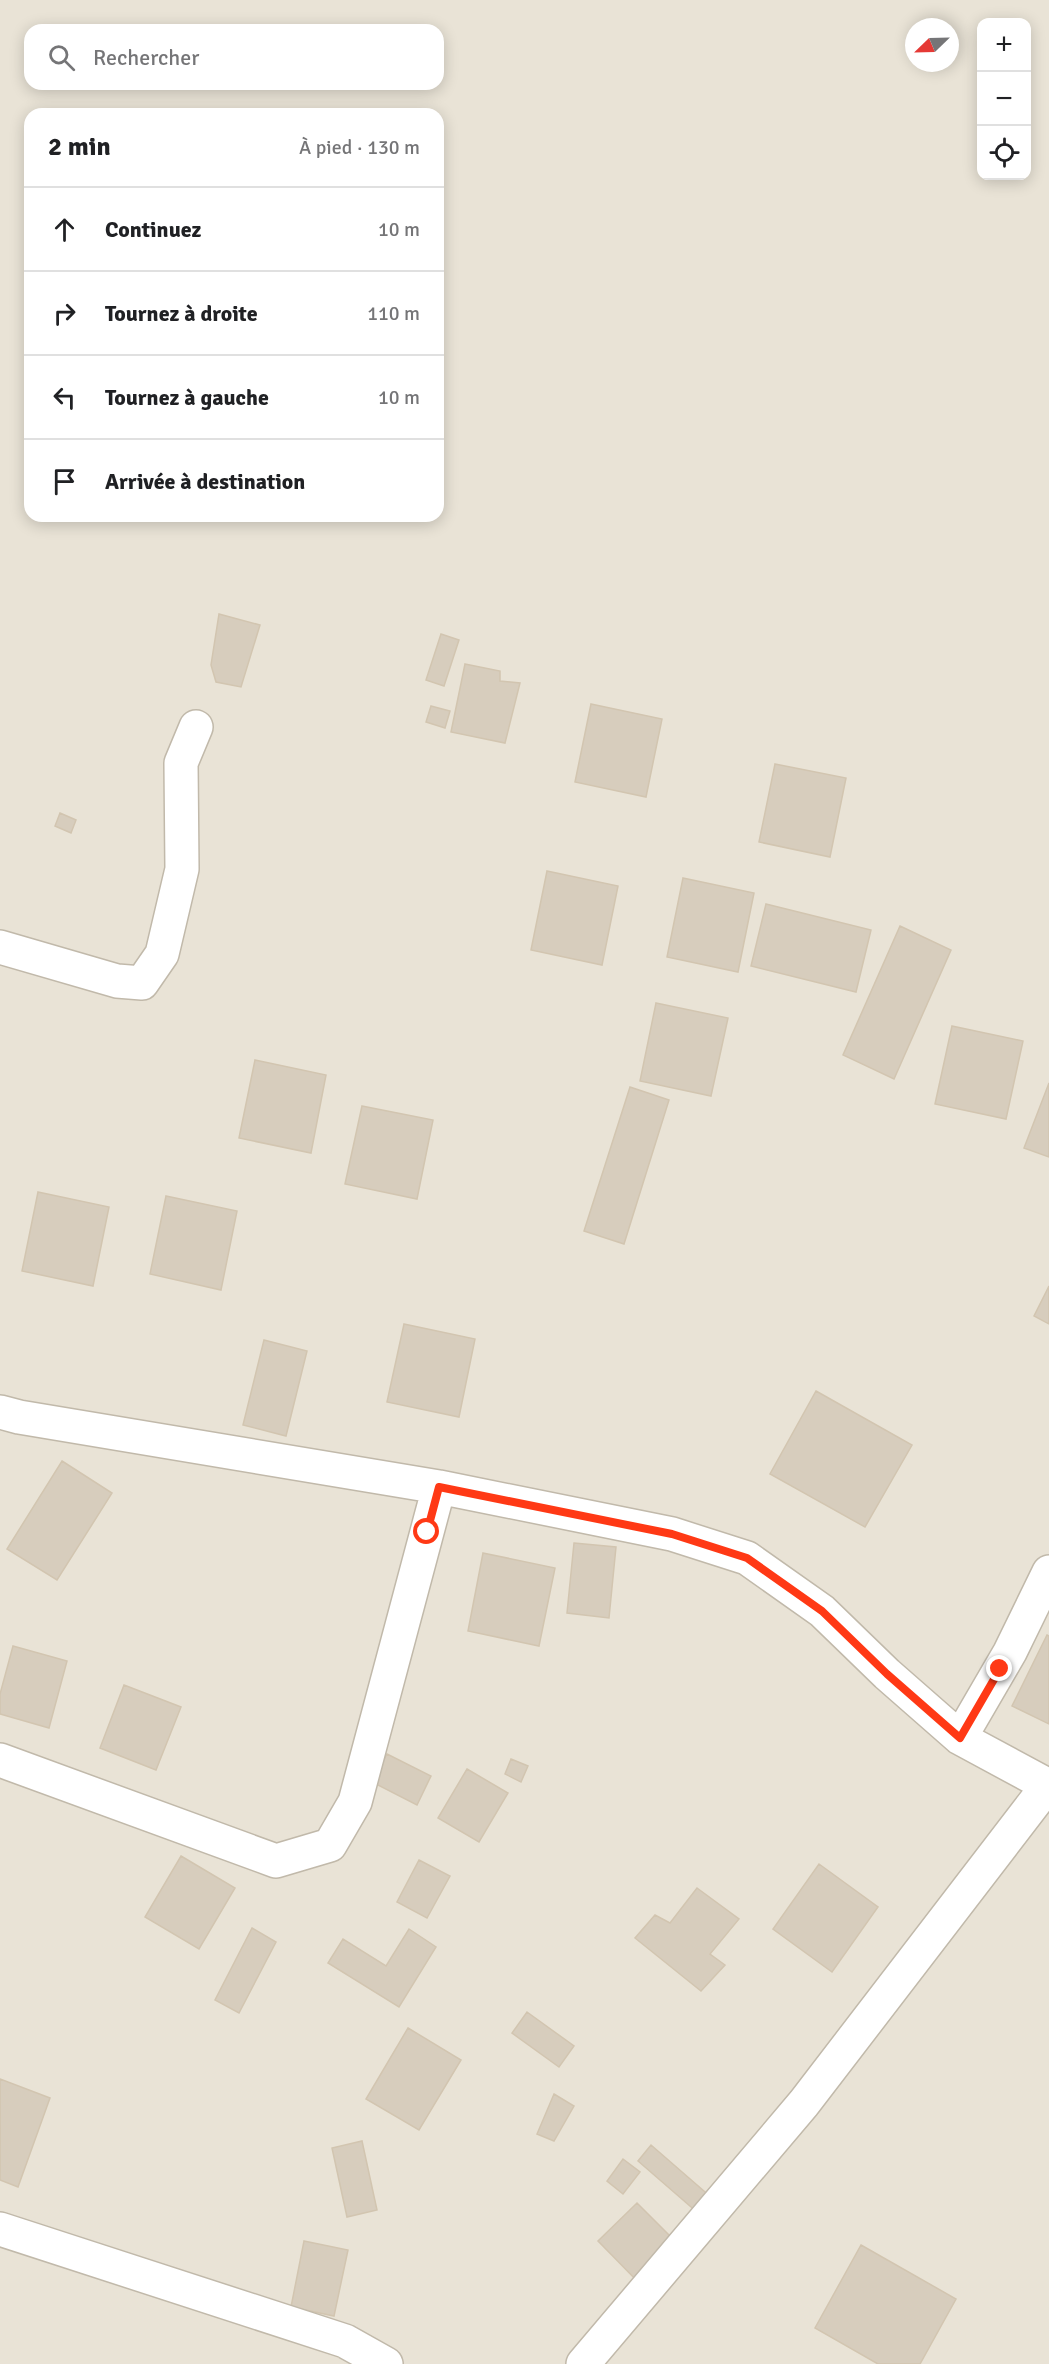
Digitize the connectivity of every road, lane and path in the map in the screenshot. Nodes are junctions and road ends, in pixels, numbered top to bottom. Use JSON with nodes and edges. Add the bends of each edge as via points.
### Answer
{"nodes":[{"id":1,"x":196,"y":727,"type":"dead end"},
{"id":2,"x":0,"y":947,"type":"edge"},
{"id":3,"x":0,"y":1412,"type":"edge"},
{"id":4,"x":439,"y":1487,"type":"junction"},
{"id":5,"x":1049,"y":1572,"type":"edge"},
{"id":6,"x":960,"y":1738,"type":"junction"},
{"id":7,"x":0,"y":1760,"type":"edge"},
{"id":8,"x":1048,"y":1785,"type":"edge"},
{"id":9,"x":0,"y":2229,"type":"edge"},
{"id":10,"x":341,"y":2352,"type":"edge"},
{"id":11,"x":386,"y":2364,"type":"edge"},
{"id":12,"x":583,"y":2364,"type":"edge"}],
"edges":[{"from":1,"to":2,"type":"street","via":[[181,763],[182,869],[162,954],[142,983],[117,981]]},
{"from":3,"to":4,"type":"street"},
{"from":4,"to":6,"type":"street","via":[[672,1534],[747,1558],[822,1611]]},
{"from":4,"to":7,"type":"street","via":[[355,1802],[330,1845],[276,1861]]},
{"from":5,"to":6,"type":"street","via":[[1010,1652]]},
{"from":6,"to":8,"type":"street"},
{"from":8,"to":12,"type":"street","via":[[804,2103]]},
{"from":9,"to":10,"type":"street"},
{"from":10,"to":11,"type":"street"}]}
